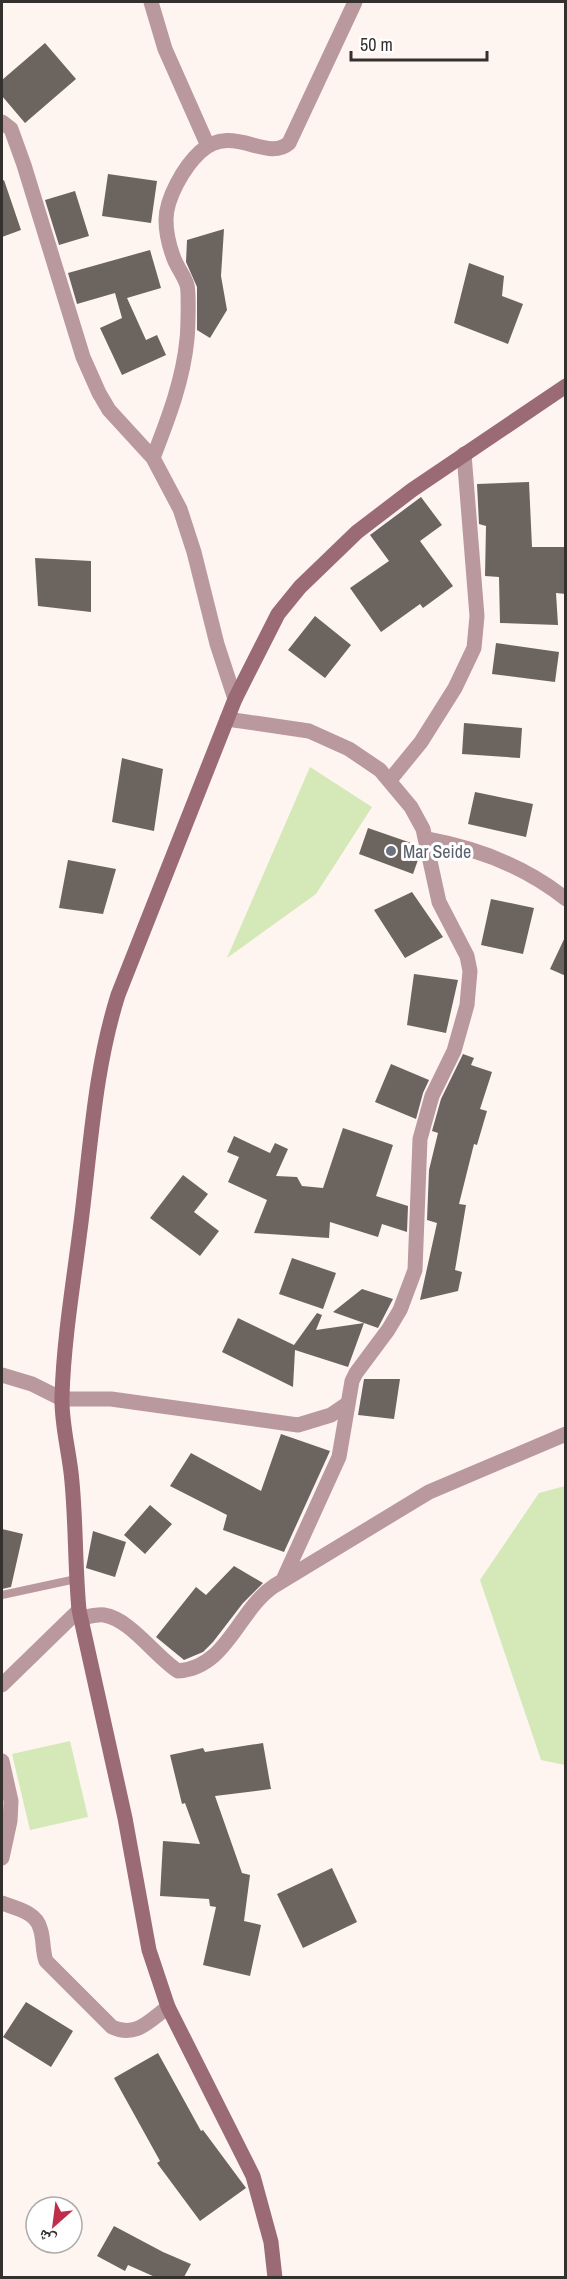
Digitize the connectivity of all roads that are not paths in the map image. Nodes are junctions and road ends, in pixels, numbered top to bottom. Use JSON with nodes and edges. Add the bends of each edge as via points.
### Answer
{"nodes":[{"id":1,"x":151,"y":2,"type":"edge"},
{"id":2,"x":355,"y":2,"type":"edge"},
{"id":3,"x":2,"y":122,"type":"edge"},
{"id":4,"x":208,"y":146,"type":"junction"},
{"id":5,"x":566,"y":386,"type":"edge"},
{"id":6,"x":464,"y":454,"type":"junction"},
{"id":7,"x":153,"y":458,"type":"junction"},
{"id":8,"x":235,"y":699,"type":"junction"},
{"id":9,"x":227,"y":719,"type":"junction"},
{"id":10,"x":390,"y":780,"type":"junction"},
{"id":11,"x":427,"y":840,"type":"junction"},
{"id":12,"x":566,"y":899,"type":"edge"},
{"id":13,"x":2,"y":1375,"type":"edge"},
{"id":14,"x":62,"y":1399,"type":"junction"},
{"id":15,"x":347,"y":1404,"type":"junction"},
{"id":16,"x":566,"y":1434,"type":"edge"},
{"id":17,"x":76,"y":1579,"type":"junction"},
{"id":18,"x":283,"y":1580,"type":"junction"},
{"id":19,"x":2,"y":1594,"type":"edge"},
{"id":20,"x":80,"y":1614,"type":"junction"},
{"id":21,"x":2,"y":1685,"type":"edge"},
{"id":22,"x":2,"y":1761,"type":"edge"},
{"id":23,"x":2,"y":1858,"type":"edge"},
{"id":24,"x":2,"y":1903,"type":"edge"},
{"id":25,"x":168,"y":2007,"type":"junction"},
{"id":26,"x":275,"y":2277,"type":"edge"}],
"edges":[{"from":1,"to":4,"type":"street","via":[[165,48]]},
{"from":2,"to":4,"type":"street","via":[[290,143],[274,150],[231,140]]},
{"from":3,"to":7,"type":"street","via":[[11,129],[24,165],[92,378],[109,410]]},
{"from":4,"to":7,"type":"street","via":[[178,183],[166,219],[173,257],[188,286],[187,339],[177,394]]},
{"from":5,"to":6,"type":"main road"},
{"from":6,"to":8,"type":"main road","via":[[357,532],[300,587],[278,615]]},
{"from":6,"to":10,"type":"street","via":[[477,616],[474,648],[455,688],[421,742]]},
{"from":7,"to":8,"type":"street","via":[[194,552]]},
{"from":8,"to":9,"type":"main road"},
{"from":9,"to":10,"type":"street","via":[[309,731],[350,749]]},
{"from":9,"to":14,"type":"main road","via":[[105,1034]]},
{"from":10,"to":11,"type":"street","via":[[411,807]]},
{"from":11,"to":12,"type":"street","via":[[483,853]]},
{"from":11,"to":15,"type":"street","via":[[439,902],[467,956],[467,1005],[420,1139],[415,1270],[394,1320],[356,1373]]},
{"from":13,"to":14,"type":"street"},
{"from":14,"to":15,"type":"street","via":[[130,1402],[298,1425],[331,1415]]},
{"from":14,"to":17,"type":"main road","via":[[72,1480]]},
{"from":15,"to":18,"type":"street","via":[[339,1457]]},
{"from":16,"to":18,"type":"street","via":[[429,1492]]},
{"from":17,"to":19,"type":"lane"},
{"from":17,"to":20,"type":"main road"},
{"from":18,"to":20,"type":"street","via":[[267,1590],[211,1659],[186,1671],[163,1662],[133,1631],[114,1618]]},
{"from":20,"to":21,"type":"street"},
{"from":20,"to":25,"type":"main road","via":[[149,1950]]},
{"from":22,"to":23,"type":"street","via":[[11,1802]]},
{"from":24,"to":25,"type":"street","via":[[36,1919],[46,1961],[112,2026],[132,2032]]},
{"from":25,"to":26,"type":"main road","via":[[253,2176],[269,2231]]}]}
